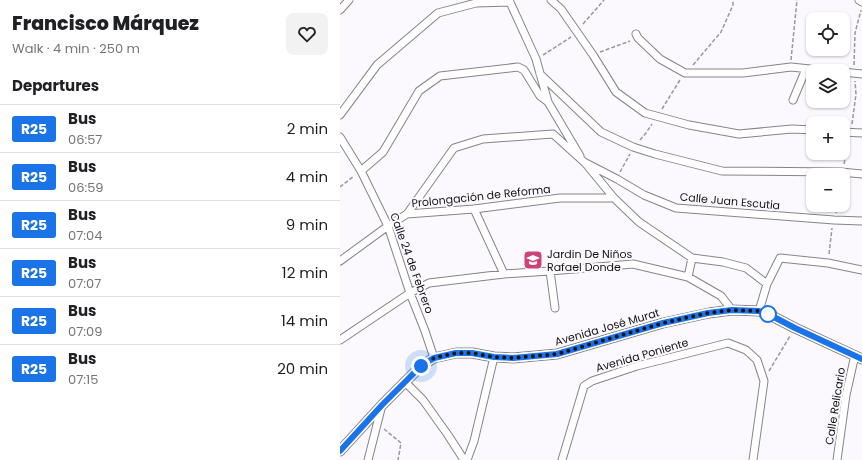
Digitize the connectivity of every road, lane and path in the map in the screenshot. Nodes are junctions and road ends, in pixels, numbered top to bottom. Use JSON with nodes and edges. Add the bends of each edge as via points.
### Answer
{"nodes":[{"id":1,"x":349,"y":0,"type":"edge"},
{"id":2,"x":551,"y":0,"type":"edge"},
{"id":3,"x":604,"y":0,"type":"edge"},
{"id":4,"x":797,"y":0,"type":"edge"},
{"id":5,"x":859,"y":0,"type":"edge"},
{"id":6,"x":509,"y":1,"type":"edge"},
{"id":7,"x":862,"y":2,"type":"edge"},
{"id":8,"x":862,"y":6,"type":"edge"},
{"id":9,"x":340,"y":10,"type":"edge"},
{"id":10,"x":577,"y":31,"type":"junction"},
{"id":11,"x":637,"y":36,"type":"joint"},
{"id":12,"x":593,"y":55,"type":"junction"},
{"id":13,"x":536,"y":60,"type":"junction"},
{"id":14,"x":790,"y":67,"type":"junction"},
{"id":15,"x":806,"y":69,"type":"joint"},
{"id":16,"x":850,"y":73,"type":"edge"},
{"id":17,"x":540,"y":74,"type":"junction"},
{"id":18,"x":854,"y":74,"type":"junction"},
{"id":19,"x":862,"y":74,"type":"edge"},
{"id":20,"x":793,"y":100,"type":"dead end"},
{"id":21,"x":548,"y":102,"type":"junction"},
{"id":22,"x":340,"y":115,"type":"edge"},
{"id":23,"x":806,"y":130,"type":"edge"},
{"id":24,"x":850,"y":132,"type":"edge"},
{"id":25,"x":862,"y":133,"type":"edge"},
{"id":26,"x":340,"y":137,"type":"edge"},
{"id":27,"x":633,"y":148,"type":"junction"},
{"id":28,"x":584,"y":162,"type":"junction"},
{"id":29,"x":361,"y":171,"type":"junction"},
{"id":30,"x":862,"y":174,"type":"edge"},
{"id":31,"x":617,"y":179,"type":"junction"},
{"id":32,"x":340,"y":186,"type":"edge"},
{"id":33,"x":614,"y":198,"type":"junction"},
{"id":34,"x":474,"y":209,"type":"junction"},
{"id":35,"x":836,"y":212,"type":"edge"},
{"id":36,"x":406,"y":214,"type":"junction"},
{"id":37,"x":834,"y":220,"type":"junction"},
{"id":38,"x":862,"y":221,"type":"edge"},
{"id":39,"x":388,"y":226,"type":"junction"},
{"id":40,"x":692,"y":258,"type":"junction"},
{"id":41,"x":340,"y":261,"type":"edge"},
{"id":42,"x":828,"y":263,"type":"junction"},
{"id":43,"x":862,"y":270,"type":"edge"},
{"id":44,"x":550,"y":272,"type":"junction"},
{"id":45,"x":504,"y":274,"type":"junction"},
{"id":46,"x":688,"y":277,"type":"junction"},
{"id":47,"x":767,"y":284,"type":"junction"},
{"id":48,"x":410,"y":293,"type":"junction"},
{"id":49,"x":555,"y":308,"type":"dead end"},
{"id":50,"x":732,"y":310,"type":"junction"},
{"id":51,"x":759,"y":311,"type":"junction"},
{"id":52,"x":795,"y":328,"type":"junction"},
{"id":53,"x":343,"y":335,"type":"edge"},
{"id":54,"x":340,"y":340,"type":"edge"},
{"id":55,"x":494,"y":357,"type":"junction"},
{"id":56,"x":858,"y":357,"type":"edge"},
{"id":57,"x":434,"y":358,"type":"junction"},
{"id":58,"x":764,"y":381,"type":"junction"},
{"id":59,"x":405,"y":382,"type":"junction"},
{"id":60,"x":382,"y":405,"type":"junction"},
{"id":61,"x":378,"y":424,"type":"junction"},
{"id":62,"x":340,"y":452,"type":"edge"},
{"id":63,"x":368,"y":460,"type":"edge"},
{"id":64,"x":398,"y":460,"type":"edge"},
{"id":65,"x":466,"y":460,"type":"edge"},
{"id":66,"x":562,"y":460,"type":"edge"},
{"id":67,"x":753,"y":460,"type":"edge"},
{"id":68,"x":837,"y":460,"type":"edge"}],
"edges":[{"from":1,"to":9,"type":"street"},
{"from":2,"to":10,"type":"street"},
{"from":3,"to":10,"type":"path"},
{"from":4,"to":14,"type":"path"},
{"from":5,"to":7,"type":"street"},
{"from":6,"to":13,"type":"street"},
{"from":6,"to":22,"type":"street","via":[[476,2],[438,13],[377,65]]},
{"from":8,"to":18,"type":"path","via":[[854,33]]},
{"from":10,"to":12,"type":"street"},
{"from":10,"to":13,"type":"path","via":[[572,37]]},
{"from":11,"to":12,"type":"path"},
{"from":11,"to":14,"type":"street","via":[[660,59],[686,73],[743,73]]},
{"from":12,"to":23,"type":"street","via":[[616,92],[646,113],[689,125],[739,134]]},
{"from":13,"to":17,"type":"street"},
{"from":14,"to":15,"type":"street"},
{"from":15,"to":20,"type":"street"},
{"from":16,"to":18,"type":"street"},
{"from":17,"to":21,"type":"street"},
{"from":17,"to":27,"type":"street","via":[[602,132]]},
{"from":18,"to":19,"type":"street"},
{"from":21,"to":28,"type":"street"},
{"from":21,"to":29,"type":"street","via":[[540,96],[524,70],[518,67],[440,76],[418,91],[383,152]]},
{"from":24,"to":25,"type":"street"},
{"from":26,"to":29,"type":"street","name":"Calle 24 de Febrero"},
{"from":27,"to":30,"type":"street","via":[[722,171]]},
{"from":27,"to":31,"type":"path"},
{"from":28,"to":31,"type":"street","name":"Calle Juan Escutia"},
{"from":28,"to":33,"type":"street"},
{"from":28,"to":36,"type":"street","via":[[553,134],[483,139],[454,148]]},
{"from":29,"to":32,"type":"path"},
{"from":29,"to":39,"type":"street","name":"Calle 24 de Febrero"},
{"from":31,"to":37,"type":"street","name":"Calle Juan Escutia","via":[[644,195],[676,208]]},
{"from":33,"to":34,"type":"street","name":"Prolongación de Reforma","via":[[560,198]]},
{"from":33,"to":40,"type":"street","via":[[639,222]]},
{"from":34,"to":36,"type":"street","name":"Prolongación de Reforma"},
{"from":34,"to":45,"type":"street"},
{"from":35,"to":37,"type":"path"},
{"from":36,"to":39,"type":"street","name":"Prolongación de Reforma"},
{"from":37,"to":38,"type":"street","name":"Calle Juan Escutia"},
{"from":37,"to":42,"type":"path"},
{"from":39,"to":41,"type":"street","name":"Prolongación de Reforma"},
{"from":39,"to":48,"type":"street","name":"Calle 24 de Febrero"},
{"from":40,"to":46,"type":"street"},
{"from":40,"to":47,"type":"street","via":[[746,268]]},
{"from":42,"to":43,"type":"street"},
{"from":42,"to":47,"type":"street","via":[[780,258]]},
{"from":44,"to":45,"type":"street"},
{"from":44,"to":46,"type":"street","via":[[633,264]]},
{"from":44,"to":49,"type":"street"},
{"from":45,"to":48,"type":"street","via":[[429,283]]},
{"from":46,"to":50,"type":"street","via":[[721,296]]},
{"from":47,"to":51,"type":"street"},
{"from":48,"to":53,"type":"street"},
{"from":48,"to":57,"type":"street","name":"Calle 24 de Febrero"},
{"from":50,"to":51,"type":"street","name":"Avenida José Murat"},
{"from":50,"to":55,"type":"street","name":"Avenida José Murat","via":[[663,323],[557,354]]},
{"from":51,"to":52,"type":"street","name":"Avenida José Murat"},
{"from":52,"to":56,"type":"street","name":"Avenida José Murat"},
{"from":52,"to":58,"type":"path"},
{"from":53,"to":54,"type":"street"},
{"from":55,"to":57,"type":"street","name":"Avenida José Murat","via":[[456,353]]},
{"from":55,"to":65,"type":"street","via":[[474,441]]},
{"from":56,"to":68,"type":"street","name":"Calle Relicario","via":[[846,395]]},
{"from":57,"to":59,"type":"street","name":"Avenida José Murat","via":[[421,366]]},
{"from":58,"to":66,"type":"street","name":"Avenida Poniente","via":[[757,360],[746,350],[728,344],[637,366],[592,381],[584,386]]},
{"from":58,"to":67,"type":"street"},
{"from":59,"to":60,"type":"street","name":"Avenida José Murat"},
{"from":59,"to":65,"type":"street","via":[[423,400]]},
{"from":60,"to":61,"type":"street"},
{"from":60,"to":62,"type":"street","name":"Avenida José Murat"},
{"from":61,"to":63,"type":"street"},
{"from":61,"to":64,"type":"path","via":[[401,443]]}]}
